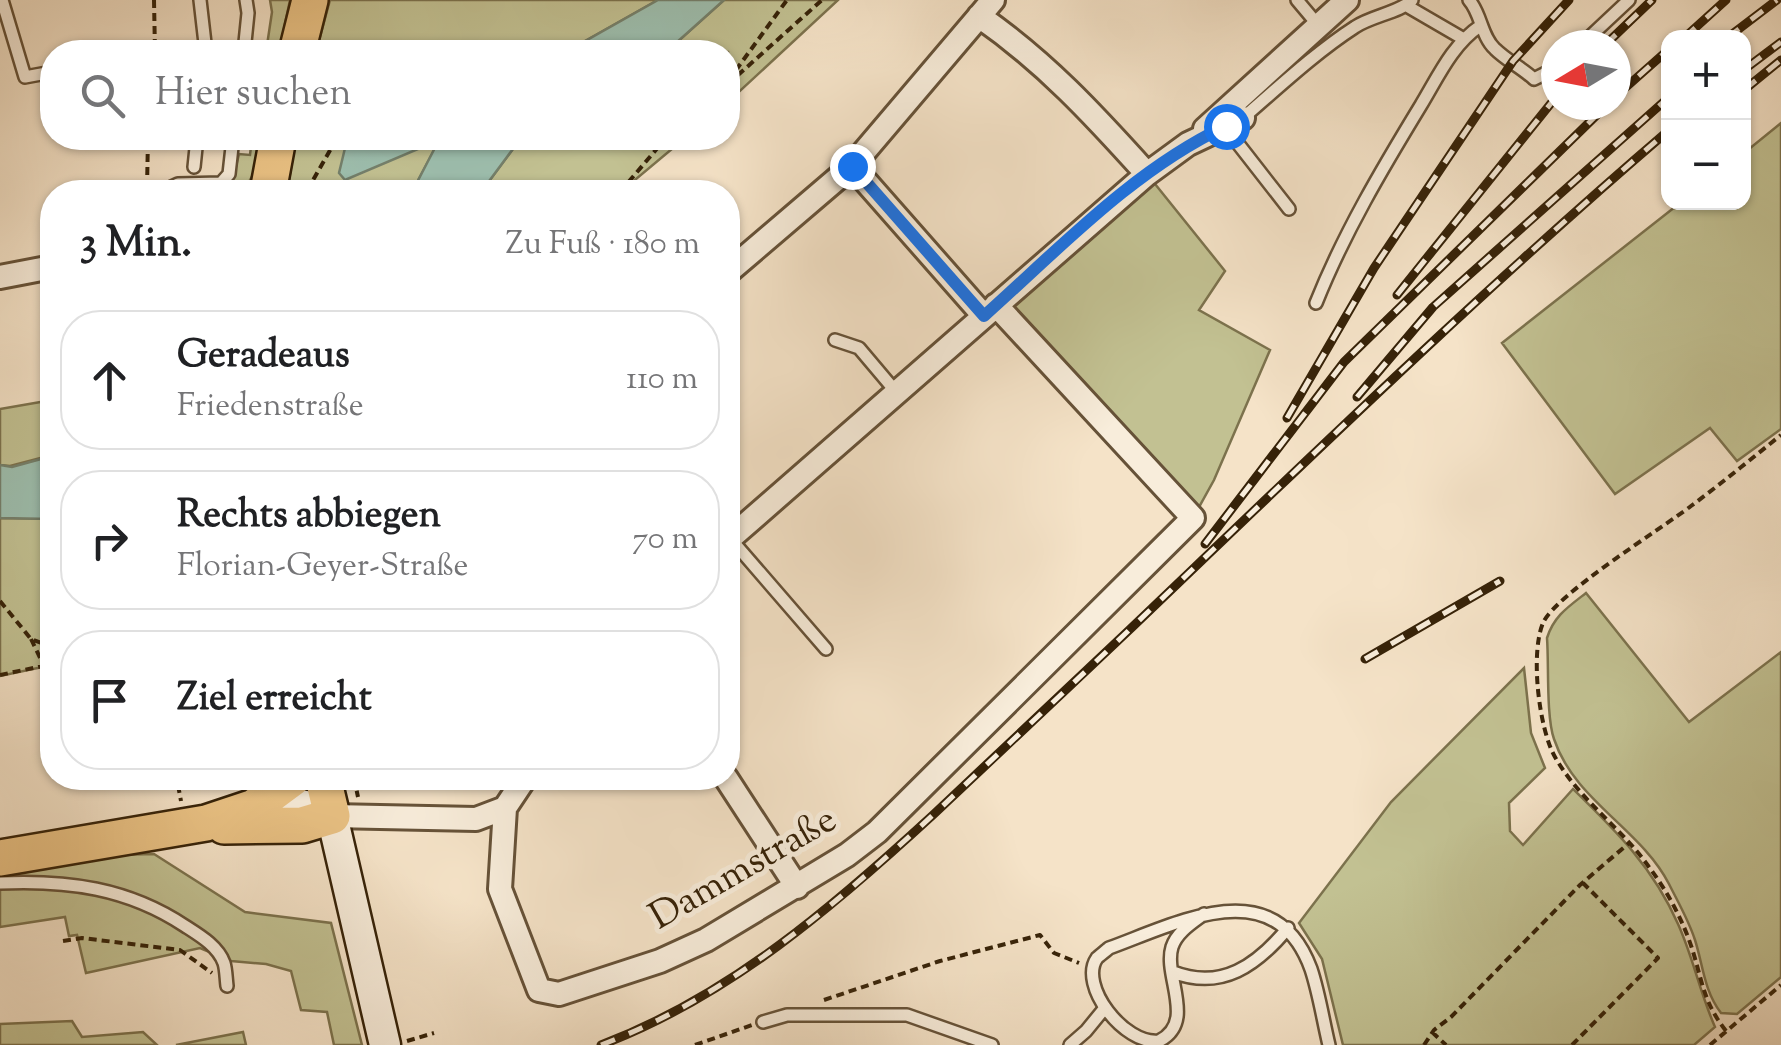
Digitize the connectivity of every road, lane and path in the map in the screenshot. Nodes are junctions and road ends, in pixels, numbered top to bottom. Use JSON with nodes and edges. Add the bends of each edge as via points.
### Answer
{"nodes":[{"id":1,"x":2,"y":0,"type":"edge"},
{"id":2,"x":154,"y":0,"type":"edge"},
{"id":3,"x":200,"y":0,"type":"edge"},
{"id":4,"x":246,"y":0,"type":"edge"},
{"id":5,"x":310,"y":0,"type":"edge"},
{"id":6,"x":787,"y":0,"type":"edge"},
{"id":7,"x":822,"y":0,"type":"edge"},
{"id":8,"x":1297,"y":0,"type":"edge"},
{"id":9,"x":1346,"y":0,"type":"edge"},
{"id":10,"x":1629,"y":0,"type":"edge"},
{"id":11,"x":1474,"y":1,"type":"edge"},
{"id":12,"x":1410,"y":3,"type":"edge"},
{"id":13,"x":986,"y":8,"type":"edge"},
{"id":14,"x":1318,"y":25,"type":"junction"},
{"id":15,"x":1480,"y":26,"type":"junction"},
{"id":16,"x":1597,"y":30,"type":"edge"},
{"id":17,"x":1462,"y":38,"type":"junction"},
{"id":18,"x":155,"y":40,"type":"edge"},
{"id":19,"x":205,"y":40,"type":"edge"},
{"id":20,"x":245,"y":40,"type":"edge"},
{"id":21,"x":299,"y":40,"type":"edge"},
{"id":22,"x":740,"y":65,"type":"edge"},
{"id":23,"x":740,"y":72,"type":"edge"},
{"id":24,"x":40,"y":74,"type":"edge"},
{"id":25,"x":1541,"y":76,"type":"edge"},
{"id":26,"x":1234,"y":122,"type":"junction"},
{"id":27,"x":1188,"y":144,"type":"junction"},
{"id":28,"x":147,"y":150,"type":"edge"},
{"id":29,"x":196,"y":150,"type":"edge"},
{"id":30,"x":232,"y":150,"type":"edge"},
{"id":31,"x":276,"y":150,"type":"edge"},
{"id":32,"x":330,"y":150,"type":"edge"},
{"id":33,"x":656,"y":150,"type":"edge"},
{"id":34,"x":194,"y":166,"type":"dead end"},
{"id":35,"x":852,"y":166,"type":"junction"},
{"id":36,"x":1146,"y":174,"type":"junction"},
{"id":37,"x":147,"y":180,"type":"edge"},
{"id":38,"x":224,"y":180,"type":"edge"},
{"id":39,"x":270,"y":180,"type":"edge"},
{"id":40,"x":313,"y":180,"type":"edge"},
{"id":41,"x":630,"y":180,"type":"edge"},
{"id":42,"x":1289,"y":209,"type":"dead end"},
{"id":43,"x":740,"y":262,"type":"edge"},
{"id":44,"x":40,"y":270,"type":"edge"},
{"id":45,"x":0,"y":278,"type":"edge"},
{"id":46,"x":1316,"y":302,"type":"dead end"},
{"id":47,"x":990,"y":310,"type":"junction"},
{"id":48,"x":835,"y":340,"type":"dead end"},
{"id":49,"x":897,"y":393,"type":"junction"},
{"id":50,"x":1781,"y":435,"type":"edge"},
{"id":51,"x":740,"y":529,"type":"edge"},
{"id":52,"x":740,"y":551,"type":"edge"},
{"id":53,"x":0,"y":602,"type":"edge"},
{"id":54,"x":31,"y":639,"type":"junction"},
{"id":55,"x":40,"y":642,"type":"edge"},
{"id":56,"x":826,"y":649,"type":"dead end"},
{"id":57,"x":40,"y":658,"type":"edge"},
{"id":58,"x":40,"y":668,"type":"edge"},
{"id":59,"x":0,"y":675,"type":"edge"},
{"id":60,"x":277,"y":790,"type":"edge"},
{"id":61,"x":326,"y":790,"type":"edge"},
{"id":62,"x":517,"y":790,"type":"edge"},
{"id":63,"x":734,"y":790,"type":"edge"},
{"id":64,"x":254,"y":807,"type":"junction"},
{"id":65,"x":504,"y":808,"type":"junction"},
{"id":66,"x":332,"y":816,"type":"junction"},
{"id":67,"x":206,"y":822,"type":"junction"},
{"id":68,"x":1629,"y":843,"type":"junction"},
{"id":69,"x":0,"y":858,"type":"edge"},
{"id":70,"x":0,"y":883,"type":"edge"},
{"id":71,"x":1583,"y":883,"type":"junction"},
{"id":72,"x":797,"y":888,"type":"junction"},
{"id":73,"x":1204,"y":914,"type":"junction"},
{"id":74,"x":1288,"y":928,"type":"junction"},
{"id":75,"x":63,"y":941,"type":"dead end"},
{"id":76,"x":1093,"y":969,"type":"junction"},
{"id":77,"x":1173,"y":972,"type":"junction"},
{"id":78,"x":1781,"y":985,"type":"edge"},
{"id":79,"x":227,"y":986,"type":"joint"},
{"id":80,"x":1104,"y":1008,"type":"junction"},
{"id":81,"x":787,"y":1016,"type":"junction"},
{"id":82,"x":764,"y":1022,"type":"joint"},
{"id":83,"x":1726,"y":1031,"type":"junction"},
{"id":84,"x":1432,"y":1032,"type":"junction"},
{"id":85,"x":434,"y":1033,"type":"dead end"},
{"id":86,"x":394,"y":1044,"type":"edge"},
{"id":87,"x":695,"y":1045,"type":"edge"},
{"id":88,"x":992,"y":1045,"type":"edge"},
{"id":89,"x":1070,"y":1045,"type":"edge"},
{"id":90,"x":1329,"y":1045,"type":"edge"},
{"id":91,"x":1424,"y":1045,"type":"edge"},
{"id":92,"x":1446,"y":1045,"type":"edge"},
{"id":93,"x":1572,"y":1045,"type":"edge"},
{"id":94,"x":1710,"y":1045,"type":"edge"}],
"edges":[{"from":1,"to":24,"type":"lane","via":[[25,76]]},
{"from":2,"to":18,"type":"path"},
{"from":3,"to":19,"type":"lane"},
{"from":4,"to":20,"type":"lane"},
{"from":5,"to":21,"type":"main road"},
{"from":6,"to":22,"type":"path"},
{"from":7,"to":23,"type":"path"},
{"from":8,"to":14,"type":"lane"},
{"from":9,"to":14,"type":"street"},
{"from":10,"to":16,"type":"lane"},
{"from":11,"to":15,"type":"lane"},
{"from":12,"to":17,"type":"lane"},
{"from":12,"to":26,"type":"lane","via":[[1356,26]]},
{"from":13,"to":35,"type":"street"},
{"from":13,"to":36,"type":"street"},
{"from":14,"to":27,"type":"street"},
{"from":15,"to":17,"type":"lane"},
{"from":15,"to":25,"type":"lane","via":[[1494,48],[1534,79]]},
{"from":17,"to":46,"type":"lane","via":[[1340,244]]},
{"from":26,"to":27,"type":"street"},
{"from":26,"to":42,"type":"lane"},
{"from":27,"to":36,"type":"street"},
{"from":28,"to":37,"type":"path"},
{"from":29,"to":34,"type":"lane"},
{"from":30,"to":38,"type":"lane"},
{"from":31,"to":39,"type":"main road"},
{"from":32,"to":40,"type":"path"},
{"from":33,"to":41,"type":"path"},
{"from":35,"to":43,"type":"street"},
{"from":35,"to":47,"type":"street"},
{"from":36,"to":47,"type":"street"},
{"from":44,"to":45,"type":"street"},
{"from":47,"to":49,"type":"street"},
{"from":47,"to":72,"type":"street","name":"Dammstraße","via":[[1193,518],[878,832]]},
{"from":48,"to":49,"type":"lane","via":[[859,348]]},
{"from":49,"to":51,"type":"street"},
{"from":50,"to":68,"type":"path","via":[[1561,600],[1543,623],[1538,661],[1548,744],[1578,790]]},
{"from":52,"to":56,"type":"lane"},
{"from":53,"to":54,"type":"path"},
{"from":54,"to":55,"type":"path"},
{"from":54,"to":57,"type":"path"},
{"from":58,"to":59,"type":"path"},
{"from":60,"to":64,"type":"main road"},
{"from":61,"to":66,"type":"main road"},
{"from":62,"to":65,"type":"street"},
{"from":63,"to":72,"type":"street"},
{"from":64,"to":66,"type":"main road","via":[[302,803]]},
{"from":64,"to":67,"type":"main road"},
{"from":65,"to":66,"type":"street","via":[[458,821]]},
{"from":65,"to":72,"type":"street","name":"Dammstraße","via":[[500,889],[534,983],[549,994],[660,961]]},
{"from":66,"to":67,"type":"main road","via":[[302,825]]},
{"from":66,"to":86,"type":"main road"},
{"from":67,"to":69,"type":"main road"},
{"from":68,"to":71,"type":"path"},
{"from":68,"to":83,"type":"path","via":[[1667,895],[1703,994]]},
{"from":70,"to":79,"type":"lane","via":[[92,887],[168,914],[205,938],[223,960]]},
{"from":71,"to":84,"type":"path"},
{"from":71,"to":93,"type":"path","via":[[1658,958]]},
{"from":73,"to":74,"type":"lane","via":[[1254,912]]},
{"from":73,"to":76,"type":"lane","via":[[1109,948]]},
{"from":73,"to":77,"type":"lane","via":[[1172,945]]},
{"from":74,"to":77,"type":"lane","via":[[1230,976]]},
{"from":74,"to":90,"type":"lane","via":[[1311,970]]},
{"from":75,"to":79,"type":"path","via":[[180,950]]},
{"from":76,"to":80,"type":"lane"},
{"from":76,"to":81,"type":"path","via":[[1054,953],[1040,936],[940,961]]},
{"from":77,"to":80,"type":"lane","via":[[1176,1019],[1163,1039],[1131,1040]]},
{"from":78,"to":83,"type":"path"},
{"from":80,"to":89,"type":"lane"},
{"from":81,"to":82,"type":"lane"},
{"from":81,"to":88,"type":"lane","via":[[907,1015]]},
{"from":82,"to":87,"type":"path"},
{"from":83,"to":94,"type":"path"},
{"from":84,"to":91,"type":"path"},
{"from":84,"to":92,"type":"path"},
{"from":85,"to":86,"type":"path"}]}
